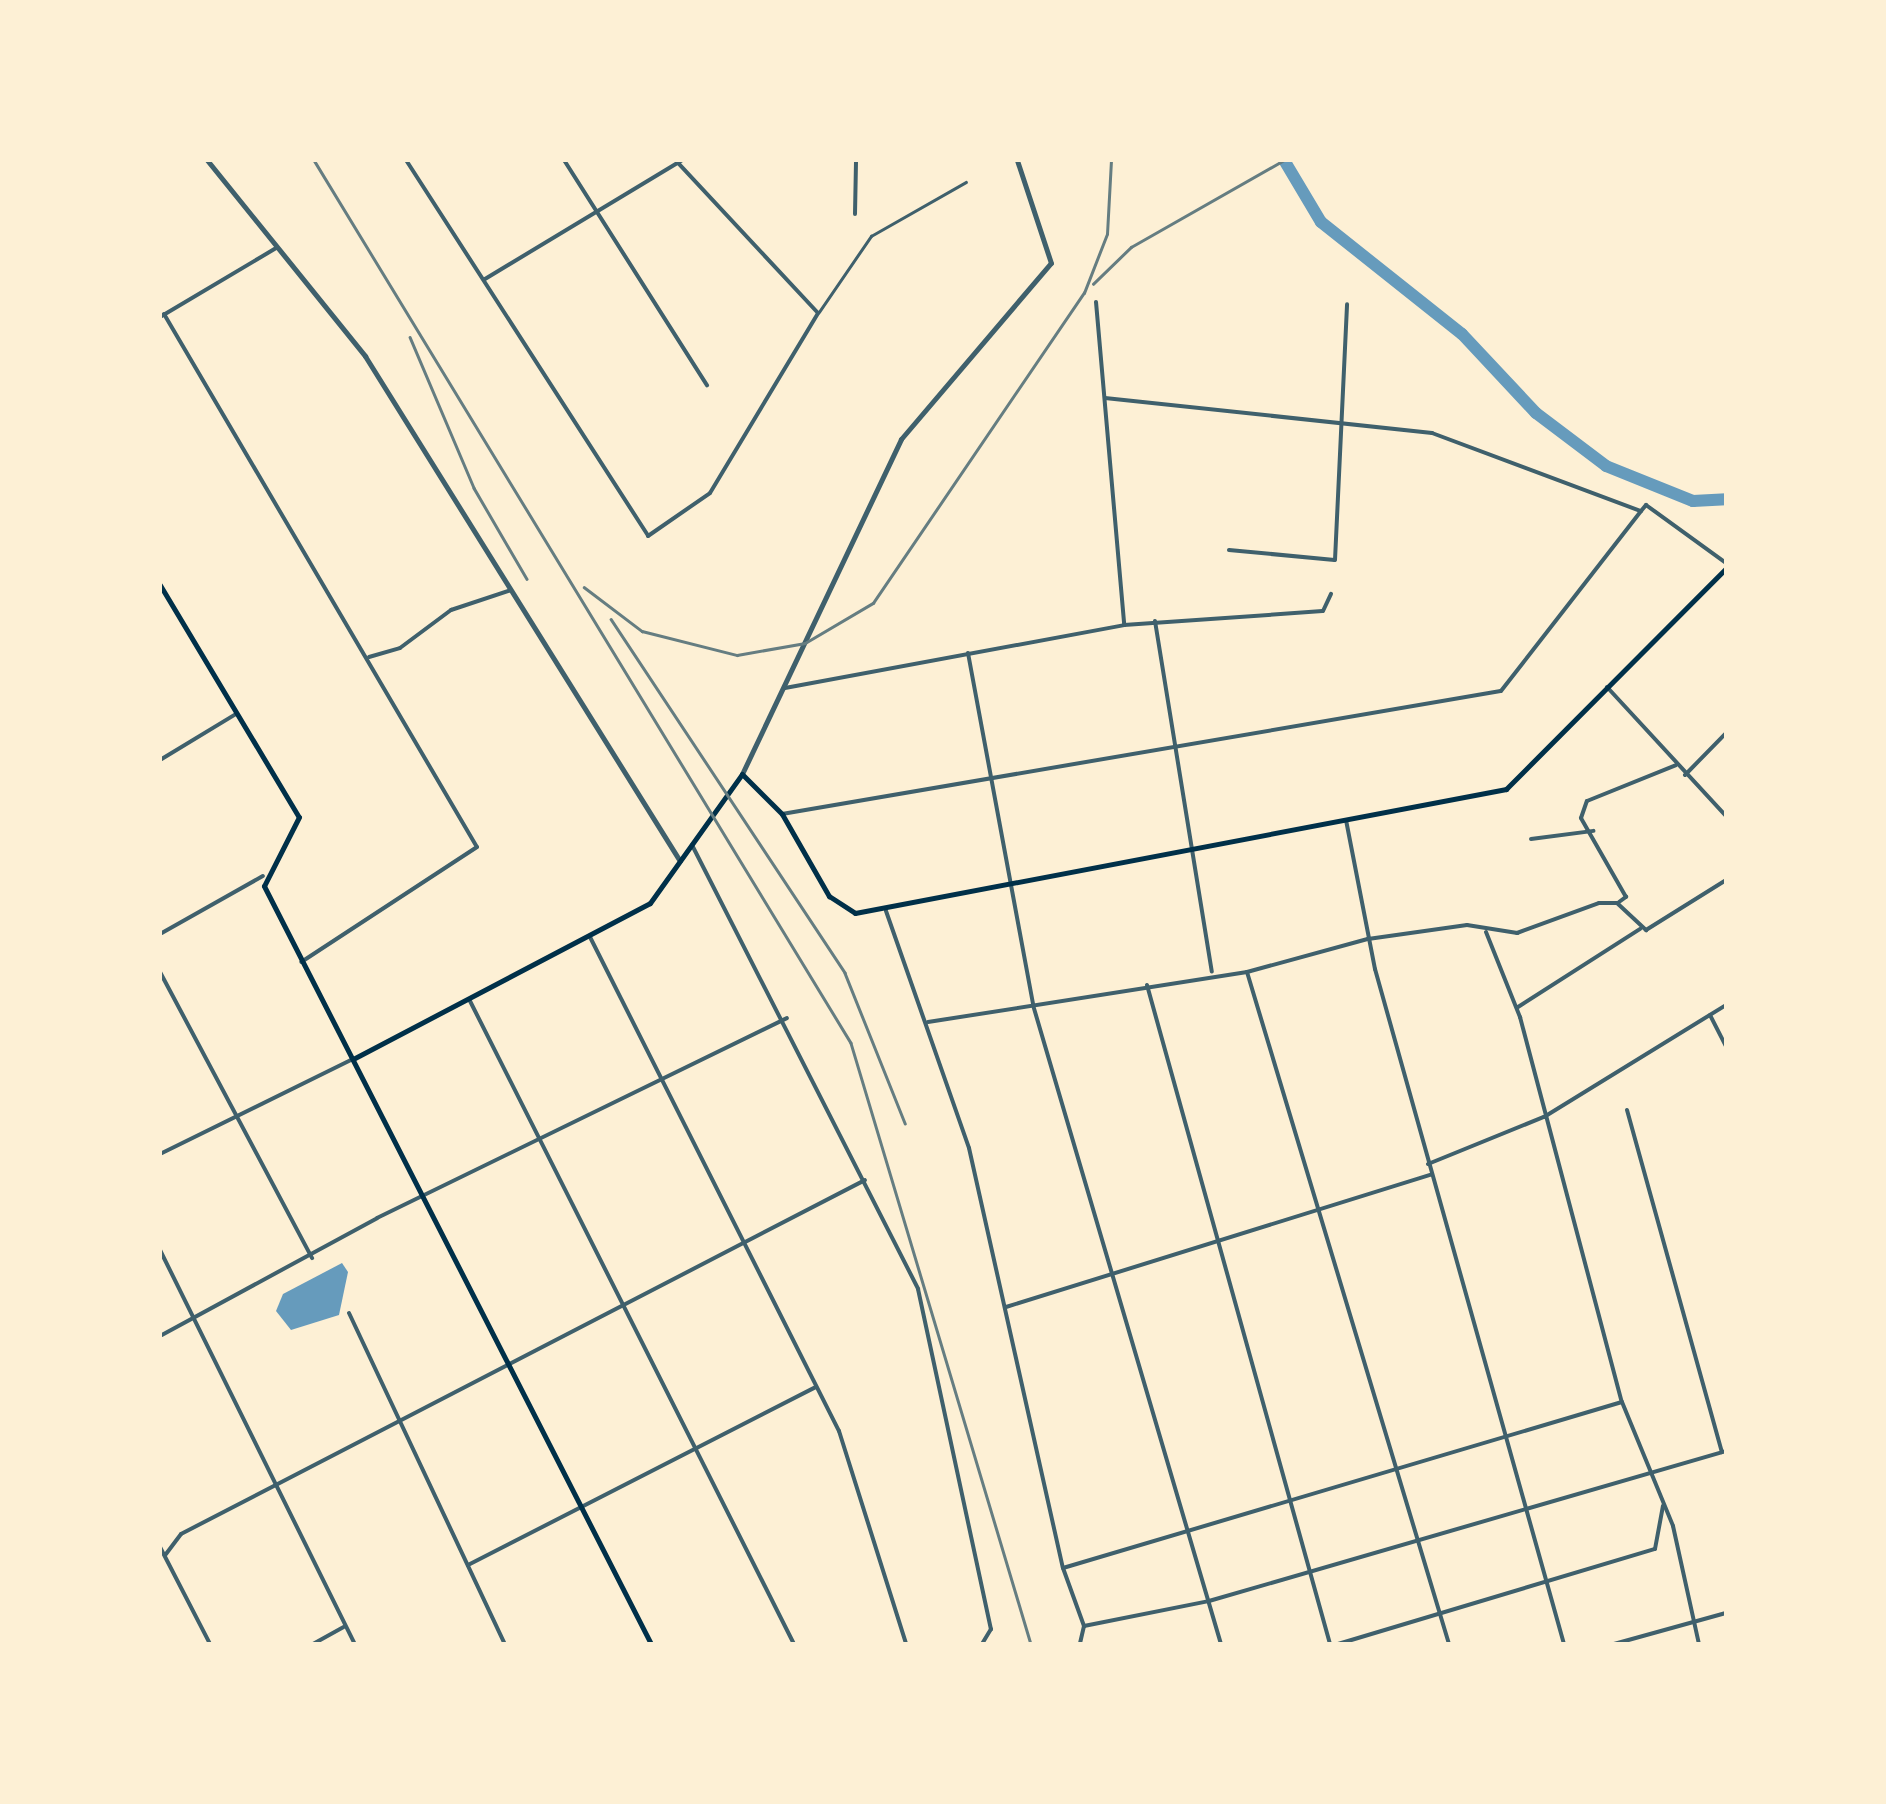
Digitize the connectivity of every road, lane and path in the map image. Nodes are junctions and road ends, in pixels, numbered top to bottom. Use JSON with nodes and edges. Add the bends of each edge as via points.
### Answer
{"nodes":[{"id":1,"x":207,"y":160,"type":"edge"},
{"id":2,"x":406,"y":160,"type":"edge"},
{"id":3,"x":564,"y":160,"type":"edge"},
{"id":4,"x":856,"y":160,"type":"edge"},
{"id":5,"x":1017,"y":160,"type":"edge"},
{"id":6,"x":679,"y":161,"type":"edge"},
{"id":7,"x":966,"y":182,"type":"dead end"},
{"id":8,"x":596,"y":207,"type":"junction"},
{"id":9,"x":855,"y":214,"type":"dead end"},
{"id":10,"x":278,"y":247,"type":"junction"},
{"id":11,"x":483,"y":280,"type":"junction"},
{"id":12,"x":1096,"y":302,"type":"dead end"},
{"id":13,"x":1347,"y":304,"type":"dead end"},
{"id":14,"x":818,"y":313,"type":"junction"},
{"id":15,"x":162,"y":316,"type":"edge"},
{"id":16,"x":707,"y":385,"type":"dead end"},
{"id":17,"x":1105,"y":398,"type":"junction"},
{"id":18,"x":1344,"y":430,"type":"junction"},
{"id":19,"x":1642,"y":512,"type":"junction"},
{"id":20,"x":1229,"y":550,"type":"dead end"},
{"id":21,"x":1726,"y":566,"type":"edge"},
{"id":22,"x":160,"y":585,"type":"edge"},
{"id":23,"x":511,"y":590,"type":"junction"},
{"id":24,"x":1331,"y":594,"type":"dead end"},
{"id":25,"x":1154,"y":621,"type":"junction"},
{"id":26,"x":1124,"y":625,"type":"junction"},
{"id":27,"x":968,"y":653,"type":"junction"},
{"id":28,"x":369,"y":657,"type":"junction"},
{"id":29,"x":1607,"y":687,"type":"junction"},
{"id":30,"x":780,"y":689,"type":"junction"},
{"id":31,"x":236,"y":714,"type":"junction"},
{"id":32,"x":1726,"y":733,"type":"edge"},
{"id":33,"x":1173,"y":752,"type":"junction"},
{"id":34,"x":160,"y":760,"type":"edge"},
{"id":35,"x":1676,"y":766,"type":"junction"},
{"id":36,"x":742,"y":774,"type":"junction"},
{"id":37,"x":1685,"y":775,"type":"junction"},
{"id":38,"x":990,"y":783,"type":"junction"},
{"id":39,"x":782,"y":814,"type":"junction"},
{"id":40,"x":1726,"y":816,"type":"edge"},
{"id":41,"x":1346,"y":820,"type":"junction"},
{"id":42,"x":1594,"y":831,"type":"junction"},
{"id":43,"x":1531,"y":839,"type":"dead end"},
{"id":44,"x":692,"y":845,"type":"junction"},
{"id":45,"x":1189,"y":848,"type":"junction"},
{"id":46,"x":680,"y":861,"type":"junction"},
{"id":47,"x":263,"y":876,"type":"junction"},
{"id":48,"x":1726,"y":880,"type":"edge"},
{"id":49,"x":1010,"y":882,"type":"junction"},
{"id":50,"x":1617,"y":903,"type":"junction"},
{"id":51,"x":886,"y":910,"type":"junction"},
{"id":52,"x":1640,"y":928,"type":"junction"},
{"id":53,"x":1486,"y":932,"type":"junction"},
{"id":54,"x":160,"y":934,"type":"edge"},
{"id":55,"x":590,"y":937,"type":"junction"},
{"id":56,"x":1368,"y":939,"type":"junction"},
{"id":57,"x":301,"y":962,"type":"junction"},
{"id":58,"x":1212,"y":971,"type":"junction"},
{"id":59,"x":160,"y":972,"type":"edge"},
{"id":60,"x":1247,"y":972,"type":"junction"},
{"id":61,"x":1146,"y":985,"type":"junction"},
{"id":62,"x":470,"y":1000,"type":"junction"},
{"id":63,"x":1726,"y":1004,"type":"edge"},
{"id":64,"x":1034,"y":1006,"type":"junction"},
{"id":65,"x":1517,"y":1008,"type":"junction"},
{"id":66,"x":1710,"y":1015,"type":"junction"},
{"id":67,"x":787,"y":1018,"type":"junction"},
{"id":68,"x":928,"y":1022,"type":"junction"},
{"id":69,"x":1726,"y":1046,"type":"edge"},
{"id":70,"x":354,"y":1060,"type":"junction"},
{"id":71,"x":666,"y":1081,"type":"junction"},
{"id":72,"x":1627,"y":1110,"type":"dead end"},
{"id":73,"x":238,"y":1113,"type":"junction"},
{"id":74,"x":1544,"y":1117,"type":"junction"},
{"id":75,"x":540,"y":1143,"type":"junction"},
{"id":76,"x":160,"y":1154,"type":"edge"},
{"id":77,"x":1428,"y":1164,"type":"junction"},
{"id":78,"x":1431,"y":1175,"type":"junction"},
{"id":79,"x":865,"y":1180,"type":"junction"},
{"id":80,"x":422,"y":1200,"type":"junction"},
{"id":81,"x":1319,"y":1214,"type":"junction"},
{"id":82,"x":744,"y":1238,"type":"junction"},
{"id":83,"x":1215,"y":1243,"type":"junction"},
{"id":84,"x":160,"y":1250,"type":"edge"},
{"id":85,"x":313,"y":1259,"type":"junction"},
{"id":86,"x":1114,"y":1276,"type":"junction"},
{"id":87,"x":620,"y":1303,"type":"junction"},
{"id":88,"x":1004,"y":1308,"type":"junction"},
{"id":89,"x":349,"y":1314,"type":"dead end"},
{"id":90,"x":196,"y":1320,"type":"junction"},
{"id":91,"x":160,"y":1336,"type":"edge"},
{"id":92,"x":506,"y":1361,"type":"junction"},
{"id":93,"x":817,"y":1386,"type":"junction"},
{"id":94,"x":1622,"y":1402,"type":"junction"},
{"id":95,"x":394,"y":1422,"type":"junction"},
{"id":96,"x":1507,"y":1439,"type":"junction"},
{"id":97,"x":698,"y":1450,"type":"junction"},
{"id":98,"x":1724,"y":1451,"type":"edge"},
{"id":99,"x":1400,"y":1470,"type":"junction"},
{"id":100,"x":1651,"y":1474,"type":"junction"},
{"id":101,"x":276,"y":1484,"type":"junction"},
{"id":102,"x":1291,"y":1499,"type":"junction"},
{"id":103,"x":1663,"y":1503,"type":"junction"},
{"id":104,"x":580,"y":1507,"type":"junction"},
{"id":105,"x":1528,"y":1510,"type":"junction"},
{"id":106,"x":1189,"y":1530,"type":"junction"},
{"id":107,"x":1421,"y":1540,"type":"junction"},
{"id":108,"x":160,"y":1547,"type":"edge"},
{"id":109,"x":166,"y":1554,"type":"junction"},
{"id":110,"x":468,"y":1565,"type":"junction"},
{"id":111,"x":1063,"y":1568,"type":"junction"},
{"id":112,"x":1312,"y":1573,"type":"junction"},
{"id":113,"x":1545,"y":1580,"type":"junction"},
{"id":114,"x":1209,"y":1601,"type":"junction"},
{"id":115,"x":1442,"y":1607,"type":"junction"},
{"id":116,"x":1726,"y":1613,"type":"edge"},
{"id":117,"x":1694,"y":1623,"type":"junction"},
{"id":118,"x":346,"y":1626,"type":"junction"},
{"id":119,"x":1084,"y":1626,"type":"junction"},
{"id":120,"x":210,"y":1644,"type":"edge"},
{"id":121,"x":313,"y":1644,"type":"edge"},
{"id":122,"x":355,"y":1644,"type":"edge"},
{"id":123,"x":505,"y":1644,"type":"edge"},
{"id":124,"x":651,"y":1644,"type":"edge"},
{"id":125,"x":794,"y":1644,"type":"edge"},
{"id":126,"x":906,"y":1644,"type":"edge"},
{"id":127,"x":982,"y":1644,"type":"edge"},
{"id":128,"x":1080,"y":1644,"type":"edge"},
{"id":129,"x":1222,"y":1644,"type":"edge"},
{"id":130,"x":1330,"y":1644,"type":"edge"},
{"id":131,"x":1338,"y":1644,"type":"edge"},
{"id":132,"x":1449,"y":1644,"type":"edge"},
{"id":133,"x":1564,"y":1644,"type":"edge"},
{"id":134,"x":1614,"y":1644,"type":"edge"},
{"id":135,"x":1699,"y":1644,"type":"edge"}],
"edges":[{"from":1,"to":10,"type":"street"},
{"from":2,"to":11,"type":"street"},
{"from":3,"to":8,"type":"street"},
{"from":4,"to":9,"type":"street"},
{"from":5,"to":30,"type":"street","via":[[1051,263],[900,439]]},
{"from":6,"to":8,"type":"street"},
{"from":6,"to":14,"type":"street"},
{"from":7,"to":14,"type":"lane","via":[[871,236]]},
{"from":8,"to":11,"type":"street"},
{"from":8,"to":16,"type":"street"},
{"from":10,"to":15,"type":"street"},
{"from":10,"to":23,"type":"street","via":[[365,356]]},
{"from":11,"to":14,"type":"street","via":[[648,536],[710,492]]},
{"from":12,"to":17,"type":"street"},
{"from":13,"to":18,"type":"street"},
{"from":15,"to":28,"type":"street"},
{"from":17,"to":18,"type":"street"},
{"from":17,"to":26,"type":"street"},
{"from":18,"to":19,"type":"street","via":[[1432,434]]},
{"from":18,"to":20,"type":"street","via":[[1335,560]]},
{"from":19,"to":21,"type":"street","via":[[1646,505]]},
{"from":19,"to":33,"type":"street","via":[[1501,691]]},
{"from":21,"to":29,"type":"main road"},
{"from":22,"to":31,"type":"main road"},
{"from":23,"to":28,"type":"street","via":[[451,610],[400,648]]},
{"from":23,"to":46,"type":"street"},
{"from":24,"to":25,"type":"street","via":[[1323,612]]},
{"from":25,"to":26,"type":"street"},
{"from":25,"to":33,"type":"street"},
{"from":26,"to":27,"type":"street"},
{"from":27,"to":30,"type":"street"},
{"from":27,"to":38,"type":"street"},
{"from":28,"to":57,"type":"street","via":[[477,847]]},
{"from":29,"to":35,"type":"street"},
{"from":29,"to":41,"type":"main road","via":[[1506,789]]},
{"from":30,"to":36,"type":"street"},
{"from":31,"to":34,"type":"street"},
{"from":31,"to":47,"type":"main road","via":[[299,817]]},
{"from":32,"to":37,"type":"street"},
{"from":33,"to":38,"type":"street"},
{"from":33,"to":45,"type":"street"},
{"from":35,"to":37,"type":"street"},
{"from":35,"to":42,"type":"street","via":[[1587,801],[1581,818]]},
{"from":36,"to":39,"type":"main road"},
{"from":36,"to":44,"type":"main road"},
{"from":37,"to":40,"type":"street"},
{"from":38,"to":39,"type":"street"},
{"from":38,"to":49,"type":"street"},
{"from":39,"to":51,"type":"main road","via":[[842,908]]},
{"from":41,"to":45,"type":"main road"},
{"from":41,"to":56,"type":"street"},
{"from":42,"to":43,"type":"street"},
{"from":42,"to":50,"type":"street","via":[[1626,896]]},
{"from":44,"to":46,"type":"main road"},
{"from":44,"to":67,"type":"street"},
{"from":45,"to":49,"type":"main road"},
{"from":45,"to":58,"type":"street"},
{"from":46,"to":55,"type":"main road","via":[[650,903]]},
{"from":47,"to":54,"type":"street"},
{"from":47,"to":57,"type":"main road"},
{"from":48,"to":52,"type":"street"},
{"from":49,"to":51,"type":"main road"},
{"from":49,"to":64,"type":"street"},
{"from":50,"to":52,"type":"street"},
{"from":50,"to":53,"type":"street","via":[[1517,933]]},
{"from":51,"to":68,"type":"street"},
{"from":52,"to":65,"type":"street"},
{"from":53,"to":56,"type":"street","via":[[1467,926]]},
{"from":53,"to":65,"type":"street"},
{"from":55,"to":62,"type":"main road"},
{"from":55,"to":71,"type":"street"},
{"from":56,"to":60,"type":"street"},
{"from":56,"to":77,"type":"street"},
{"from":57,"to":70,"type":"main road"},
{"from":58,"to":60,"type":"street"},
{"from":58,"to":61,"type":"street"},
{"from":59,"to":73,"type":"street"},
{"from":60,"to":81,"type":"street"},
{"from":61,"to":64,"type":"street"},
{"from":61,"to":83,"type":"street"},
{"from":62,"to":70,"type":"main road"},
{"from":62,"to":75,"type":"street"},
{"from":63,"to":66,"type":"street"},
{"from":64,"to":68,"type":"street"},
{"from":64,"to":86,"type":"street"},
{"from":65,"to":74,"type":"street"},
{"from":66,"to":69,"type":"street"},
{"from":66,"to":74,"type":"street"},
{"from":67,"to":71,"type":"street"},
{"from":67,"to":79,"type":"street"},
{"from":68,"to":88,"type":"street"},
{"from":70,"to":73,"type":"street"},
{"from":70,"to":80,"type":"main road"},
{"from":71,"to":75,"type":"street"},
{"from":71,"to":82,"type":"street"},
{"from":72,"to":98,"type":"street"},
{"from":73,"to":76,"type":"street"},
{"from":73,"to":85,"type":"street"},
{"from":74,"to":77,"type":"street"},
{"from":74,"to":94,"type":"street"},
{"from":75,"to":80,"type":"street"},
{"from":75,"to":87,"type":"street"},
{"from":77,"to":78,"type":"street"},
{"from":78,"to":81,"type":"street"},
{"from":78,"to":96,"type":"street"},
{"from":79,"to":82,"type":"street"},
{"from":79,"to":127,"type":"street","via":[[918,1289],[992,1640]]},
{"from":80,"to":85,"type":"street"},
{"from":80,"to":92,"type":"main road"},
{"from":81,"to":83,"type":"street"},
{"from":81,"to":99,"type":"street"},
{"from":82,"to":87,"type":"street"},
{"from":82,"to":93,"type":"street"},
{"from":83,"to":86,"type":"street"},
{"from":83,"to":102,"type":"street"},
{"from":84,"to":90,"type":"street"},
{"from":85,"to":90,"type":"street"},
{"from":86,"to":88,"type":"street"},
{"from":86,"to":106,"type":"street"},
{"from":87,"to":92,"type":"street"},
{"from":87,"to":97,"type":"street"},
{"from":88,"to":111,"type":"street"},
{"from":89,"to":95,"type":"street"},
{"from":90,"to":91,"type":"street"},
{"from":90,"to":101,"type":"street"},
{"from":92,"to":95,"type":"street"},
{"from":92,"to":104,"type":"main road"},
{"from":93,"to":97,"type":"street"},
{"from":93,"to":126,"type":"street","via":[[894,1587]]},
{"from":94,"to":96,"type":"street"},
{"from":94,"to":100,"type":"street"},
{"from":95,"to":101,"type":"street"},
{"from":95,"to":110,"type":"street"},
{"from":96,"to":99,"type":"street"},
{"from":96,"to":105,"type":"street"},
{"from":97,"to":104,"type":"street"},
{"from":97,"to":125,"type":"street"},
{"from":98,"to":100,"type":"street"},
{"from":99,"to":102,"type":"street"},
{"from":99,"to":107,"type":"street"},
{"from":100,"to":103,"type":"street"},
{"from":100,"to":105,"type":"street"},
{"from":101,"to":109,"type":"street","via":[[181,1534]]},
{"from":101,"to":118,"type":"street"},
{"from":102,"to":106,"type":"street"},
{"from":102,"to":112,"type":"street"},
{"from":103,"to":113,"type":"street","via":[[1655,1549]]},
{"from":103,"to":117,"type":"street"},
{"from":104,"to":110,"type":"street"},
{"from":104,"to":124,"type":"main road"},
{"from":105,"to":107,"type":"street"},
{"from":105,"to":113,"type":"street"},
{"from":106,"to":111,"type":"street"},
{"from":106,"to":114,"type":"street"},
{"from":107,"to":112,"type":"street"},
{"from":107,"to":115,"type":"street"},
{"from":108,"to":109,"type":"street"},
{"from":109,"to":120,"type":"street"},
{"from":110,"to":123,"type":"street"},
{"from":111,"to":119,"type":"street"},
{"from":112,"to":114,"type":"street"},
{"from":112,"to":130,"type":"street"},
{"from":113,"to":115,"type":"street"},
{"from":113,"to":133,"type":"street"},
{"from":114,"to":119,"type":"street"},
{"from":114,"to":129,"type":"street"},
{"from":115,"to":131,"type":"street"},
{"from":115,"to":132,"type":"street"},
{"from":116,"to":117,"type":"street"},
{"from":117,"to":134,"type":"street"},
{"from":117,"to":135,"type":"street"},
{"from":118,"to":121,"type":"street"},
{"from":118,"to":122,"type":"street"},
{"from":119,"to":128,"type":"street"}]}
